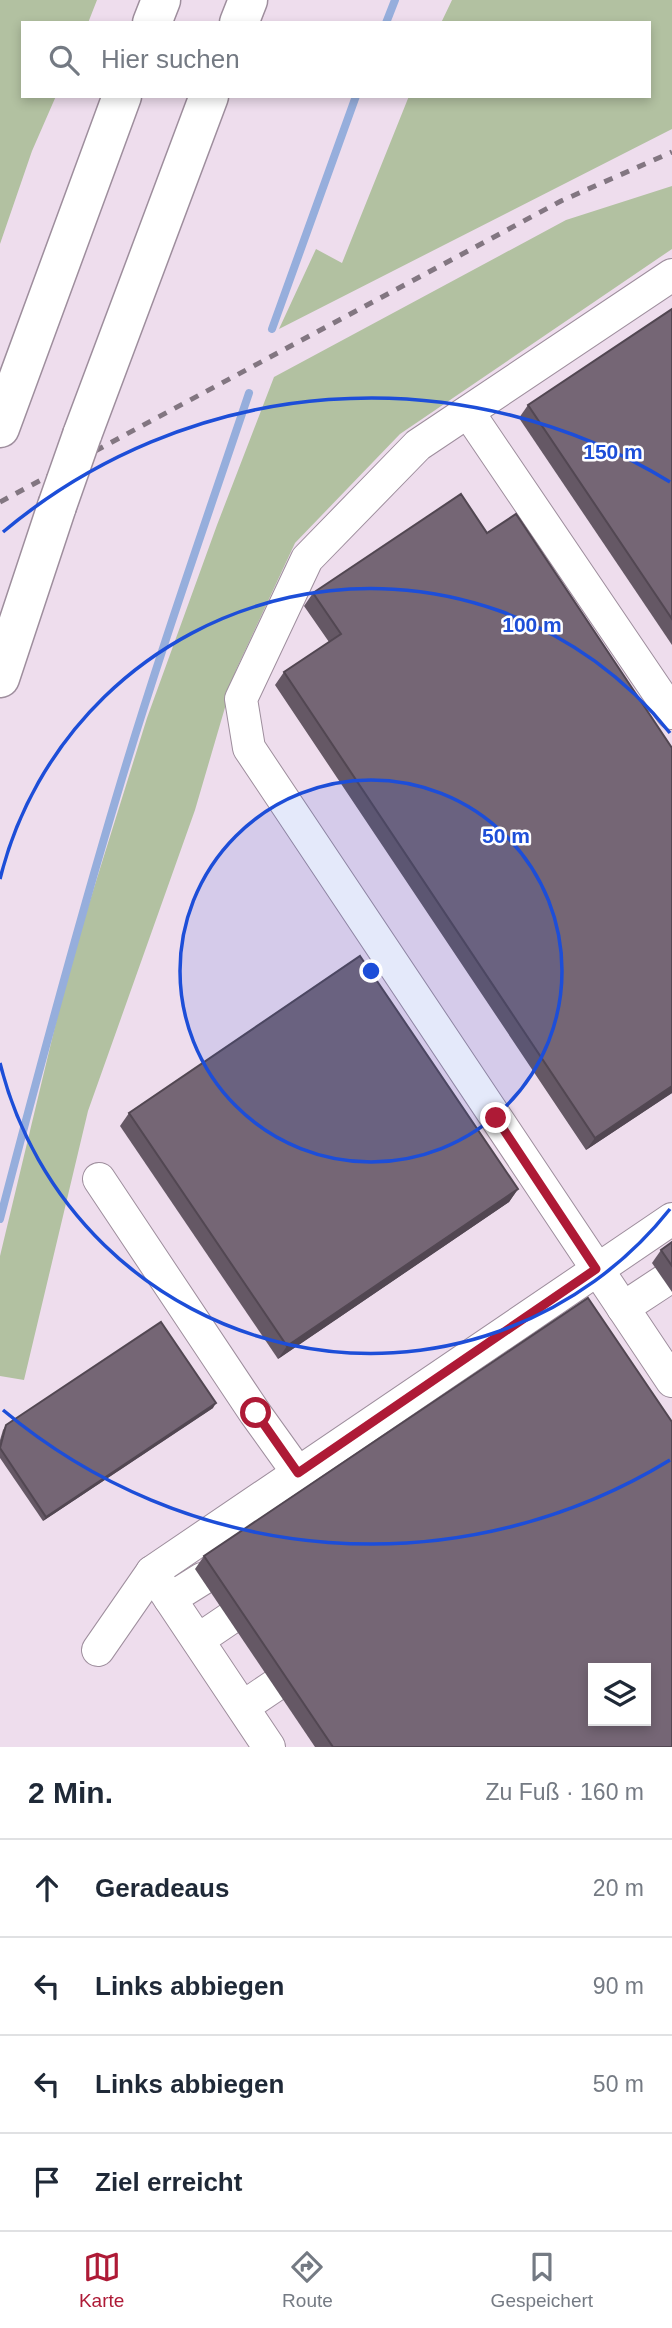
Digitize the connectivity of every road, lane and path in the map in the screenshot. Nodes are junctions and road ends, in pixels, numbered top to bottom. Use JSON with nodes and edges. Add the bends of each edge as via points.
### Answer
{"nodes":[{"id":1,"x":161,"y":0,"type":"edge"},
{"id":2,"x":248,"y":0,"type":"edge"},
{"id":3,"x":153,"y":21,"type":"edge"},
{"id":4,"x":240,"y":21,"type":"edge"},
{"id":5,"x":120,"y":98,"type":"edge"},
{"id":6,"x":208,"y":98,"type":"edge"},
{"id":7,"x":672,"y":275,"type":"edge"},
{"id":8,"x":468,"y":412,"type":"junction"},
{"id":9,"x":0,"y":428,"type":"edge"},
{"id":10,"x":0,"y":678,"type":"edge"},
{"id":11,"x":672,"y":713,"type":"edge"},
{"id":12,"x":99,"y":1179,"type":"dead end"},
{"id":13,"x":672,"y":1219,"type":"edge"},
{"id":14,"x":596,"y":1269,"type":"junction"},
{"id":15,"x":664,"y":1280,"type":"dead end"},
{"id":16,"x":623,"y":1308,"type":"junction"},
{"id":17,"x":672,"y":1381,"type":"edge"},
{"id":18,"x":298,"y":1473,"type":"junction"},
{"id":19,"x":152,"y":1572,"type":"junction"},
{"id":20,"x":202,"y":1579,"type":"dead end"},
{"id":21,"x":170,"y":1599,"type":"junction"},
{"id":22,"x":229,"y":1619,"type":"dead end"},
{"id":23,"x":198,"y":1640,"type":"junction"},
{"id":24,"x":98,"y":1650,"type":"dead end"},
{"id":25,"x":274,"y":1686,"type":"dead end"},
{"id":26,"x":243,"y":1707,"type":"junction"},
{"id":27,"x":269,"y":1747,"type":"edge"}],
"edges":[{"from":1,"to":3,"type":"highway"},
{"from":2,"to":4,"type":"highway"},
{"from":5,"to":9,"type":"highway"},
{"from":6,"to":10,"type":"highway","bridge":true,"via":[[82,435]]},
{"from":7,"to":8,"type":"lane"},
{"from":8,"to":11,"type":"lane"},
{"from":8,"to":14,"type":"lane","via":[[418,445],[307,559],[242,699],[250,748],[500,1146]]},
{"from":12,"to":18,"type":"lane"},
{"from":13,"to":14,"type":"lane"},
{"from":14,"to":16,"type":"lane"},
{"from":14,"to":18,"type":"lane"},
{"from":15,"to":16,"type":"lane"},
{"from":16,"to":17,"type":"lane"},
{"from":18,"to":19,"type":"lane"},
{"from":19,"to":21,"type":"lane"},
{"from":19,"to":24,"type":"lane"},
{"from":20,"to":21,"type":"lane"},
{"from":21,"to":23,"type":"lane"},
{"from":22,"to":23,"type":"lane"},
{"from":23,"to":26,"type":"lane"},
{"from":25,"to":26,"type":"lane"},
{"from":26,"to":27,"type":"lane"}]}
